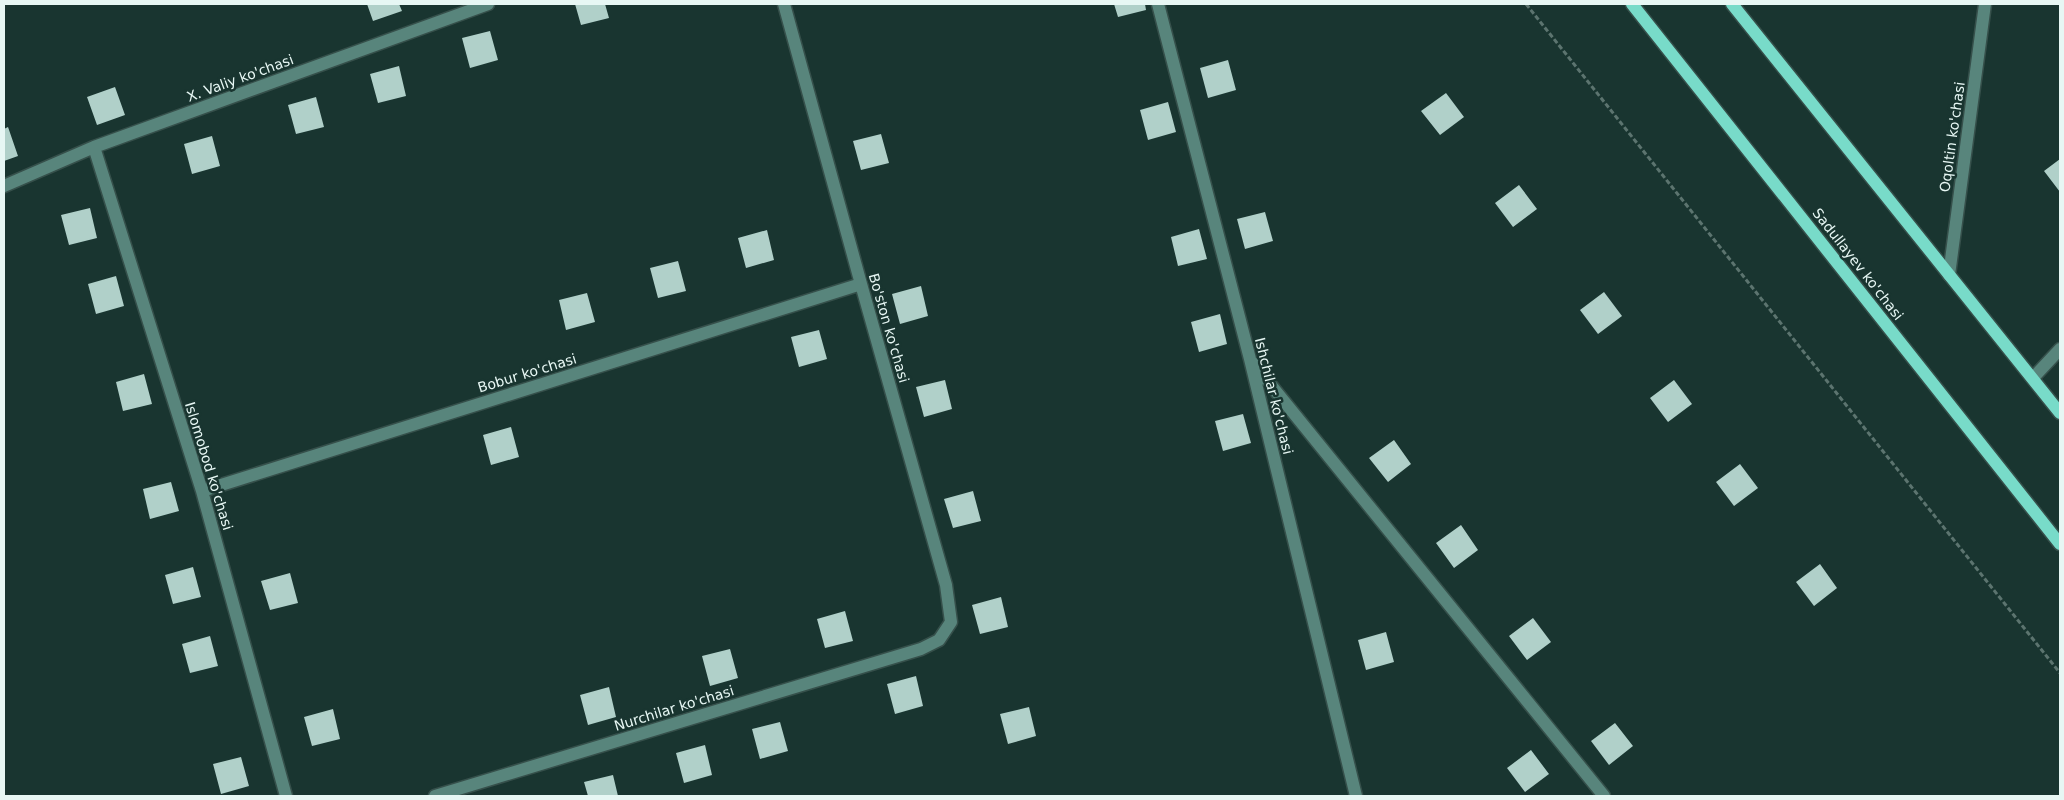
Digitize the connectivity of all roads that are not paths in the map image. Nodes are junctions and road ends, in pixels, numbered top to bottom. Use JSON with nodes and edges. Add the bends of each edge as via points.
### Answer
{"nodes":[{"id":1,"x":488,"y":4,"type":"edge"},
{"id":2,"x":784,"y":4,"type":"edge"},
{"id":3,"x":1158,"y":4,"type":"edge"},
{"id":4,"x":1632,"y":4,"type":"edge"},
{"id":5,"x":1732,"y":4,"type":"edge"},
{"id":6,"x":1985,"y":4,"type":"edge"},
{"id":7,"x":94,"y":147,"type":"junction"},
{"id":8,"x":4,"y":186,"type":"edge"},
{"id":9,"x":1949,"y":275,"type":"junction"},
{"id":10,"x":861,"y":284,"type":"junction"},
{"id":11,"x":2060,"y":348,"type":"edge"},
{"id":12,"x":1250,"y":359,"type":"junction"},
{"id":13,"x":2034,"y":378,"type":"junction"},
{"id":14,"x":2060,"y":413,"type":"edge"},
{"id":15,"x":202,"y":490,"type":"junction"},
{"id":16,"x":2060,"y":544,"type":"edge"},
{"id":17,"x":922,"y":649,"type":"joint"},
{"id":18,"x":286,"y":796,"type":"edge"},
{"id":19,"x":435,"y":796,"type":"edge"},
{"id":20,"x":1356,"y":796,"type":"edge"},
{"id":21,"x":1604,"y":796,"type":"edge"}],
"edges":[{"from":1,"to":7,"type":"street","name":"X. Valiy ko'chasi"},
{"from":2,"to":10,"type":"street","name":"Bo'ston ko'chasi"},
{"from":3,"to":12,"type":"street","name":"Ishchilar ko'chasi"},
{"from":4,"to":16,"type":"main road","name":"Sadullayev ko'chasi"},
{"from":5,"to":9,"type":"main road"},
{"from":6,"to":9,"type":"street","name":"Oqoltin ko'chasi"},
{"from":7,"to":8,"type":"street","name":"X. Valiy ko'chasi"},
{"from":7,"to":15,"type":"street","name":"Islomobod ko'chasi"},
{"from":9,"to":13,"type":"main road"},
{"from":10,"to":15,"type":"street","name":"Bobur ko'chasi"},
{"from":10,"to":17,"type":"street","name":"Bo'ston ko'chasi","via":[[946,585],[951,622],[939,640]]},
{"from":11,"to":13,"type":"street"},
{"from":12,"to":20,"type":"street","name":"Ishchilar ko'chasi"},
{"from":12,"to":21,"type":"street"},
{"from":13,"to":14,"type":"main road"},
{"from":15,"to":18,"type":"street","name":"Islomobod ko'chasi"},
{"from":17,"to":19,"type":"street","name":"Nurchilar ko'chasi"}]}
